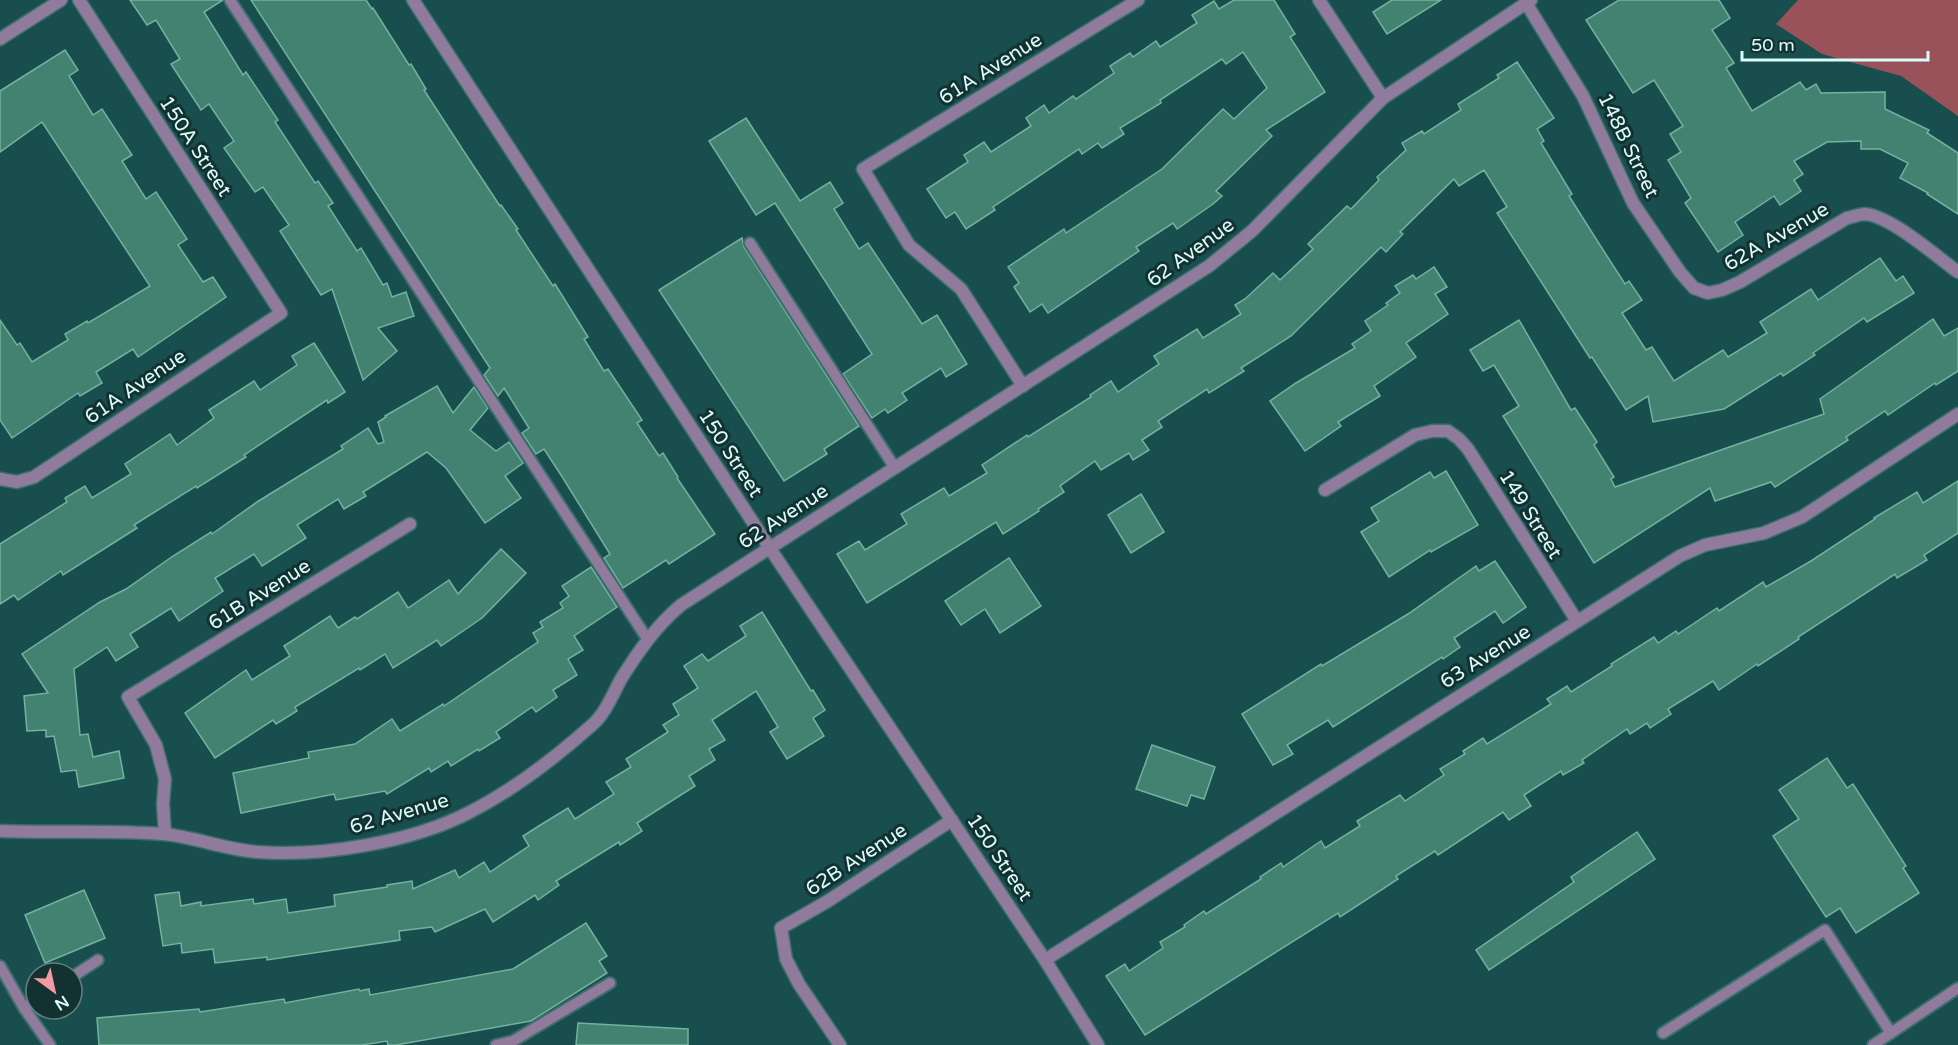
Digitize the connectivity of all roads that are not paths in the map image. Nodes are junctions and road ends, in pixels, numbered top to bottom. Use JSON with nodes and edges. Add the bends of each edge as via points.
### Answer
{"nodes":[{"id":1,"x":61,"y":0,"type":"edge"},
{"id":2,"x":79,"y":0,"type":"edge"},
{"id":3,"x":230,"y":0,"type":"edge"},
{"id":4,"x":413,"y":0,"type":"edge"},
{"id":5,"x":1138,"y":0,"type":"edge"},
{"id":6,"x":1319,"y":0,"type":"edge"},
{"id":7,"x":1528,"y":2,"type":"edge"},
{"id":8,"x":0,"y":39,"type":"edge"},
{"id":9,"x":1383,"y":98,"type":"junction"},
{"id":10,"x":750,"y":243,"type":"dead end"},
{"id":11,"x":1958,"y":272,"type":"edge"},
{"id":12,"x":1708,"y":293,"type":"joint"},
{"id":13,"x":281,"y":313,"type":"joint"},
{"id":14,"x":1023,"y":386,"type":"junction"},
{"id":15,"x":1958,"y":414,"type":"edge"},
{"id":16,"x":895,"y":468,"type":"junction"},
{"id":17,"x":3,"y":480,"type":"edge"},
{"id":18,"x":1325,"y":490,"type":"dead end"},
{"id":19,"x":410,"y":524,"type":"dead end"},
{"id":20,"x":769,"y":547,"type":"junction"},
{"id":21,"x":1576,"y":621,"type":"junction"},
{"id":22,"x":648,"y":640,"type":"junction"},
{"id":23,"x":952,"y":820,"type":"junction"},
{"id":24,"x":0,"y":831,"type":"edge"},
{"id":25,"x":165,"y":834,"type":"junction"},
{"id":26,"x":98,"y":960,"type":"dead end"},
{"id":27,"x":1045,"y":960,"type":"junction"},
{"id":28,"x":0,"y":966,"type":"edge"},
{"id":29,"x":84,"y":969,"type":"edge"},
{"id":30,"x":610,"y":983,"type":"dead end"},
{"id":31,"x":1958,"y":988,"type":"edge"},
{"id":32,"x":24,"y":1008,"type":"edge"},
{"id":33,"x":33,"y":1021,"type":"edge"},
{"id":34,"x":1663,"y":1032,"type":"dead end"},
{"id":35,"x":1891,"y":1033,"type":"junction"},
{"id":36,"x":514,"y":1043,"type":"edge"},
{"id":37,"x":50,"y":1045,"type":"edge"},
{"id":38,"x":496,"y":1045,"type":"edge"},
{"id":39,"x":840,"y":1045,"type":"edge"},
{"id":40,"x":1098,"y":1045,"type":"edge"},
{"id":41,"x":1873,"y":1045,"type":"edge"}],
"edges":[{"from":1,"to":8,"type":"street"},
{"from":2,"to":13,"type":"street","name":"150A Street"},
{"from":3,"to":22,"type":"lane"},
{"from":4,"to":20,"type":"street","name":"150 Street"},
{"from":5,"to":14,"type":"street","name":"61A Avenue","via":[[863,169],[909,245],[961,289]]},
{"from":6,"to":9,"type":"street"},
{"from":7,"to":9,"type":"street","name":"62 Avenue"},
{"from":7,"to":12,"type":"street","name":"148B Street","via":[[1583,96],[1633,203],[1680,272],[1694,288]]},
{"from":9,"to":14,"type":"street","name":"62 Avenue","via":[[1252,231],[1209,266]]},
{"from":10,"to":16,"type":"lane"},
{"from":11,"to":12,"type":"street","name":"62A Avenue","via":[[1902,231],[1865,214],[1847,218],[1740,282]]},
{"from":13,"to":17,"type":"street","name":"61A Avenue","via":[[34,477],[17,482]]},
{"from":14,"to":16,"type":"street","name":"62 Avenue"},
{"from":15,"to":21,"type":"street","name":"63 Avenue","via":[[1802,517],[1764,533],[1705,545],[1680,556]]},
{"from":16,"to":20,"type":"street","name":"62 Avenue"},
{"from":18,"to":21,"type":"street","name":"149 Street","via":[[1415,435],[1448,431],[1467,449]]},
{"from":19,"to":25,"type":"street","name":"61B Avenue","via":[[128,697],[156,745],[165,779]]},
{"from":20,"to":22,"type":"street","name":"62 Avenue","via":[[681,605]]},
{"from":20,"to":23,"type":"street","name":"150 Street"},
{"from":21,"to":27,"type":"street","name":"63 Avenue"},
{"from":22,"to":25,"type":"street","name":"62 Avenue","via":[[596,723],[525,779],[470,812],[437,826],[345,848],[291,854],[255,852]]},
{"from":23,"to":27,"type":"street","name":"150 Street"},
{"from":23,"to":39,"type":"street","name":"62B Avenue","via":[[781,928],[786,959]]},
{"from":24,"to":25,"type":"street","name":"62 Avenue"},
{"from":26,"to":29,"type":"lane"},
{"from":27,"to":40,"type":"street","name":"150 Street"},
{"from":28,"to":32,"type":"lane"},
{"from":30,"to":36,"type":"lane"},
{"from":31,"to":35,"type":"lane"},
{"from":33,"to":37,"type":"lane"},
{"from":34,"to":35,"type":"lane","via":[[1825,930]]},
{"from":35,"to":41,"type":"lane"},
{"from":36,"to":38,"type":"lane"}]}
